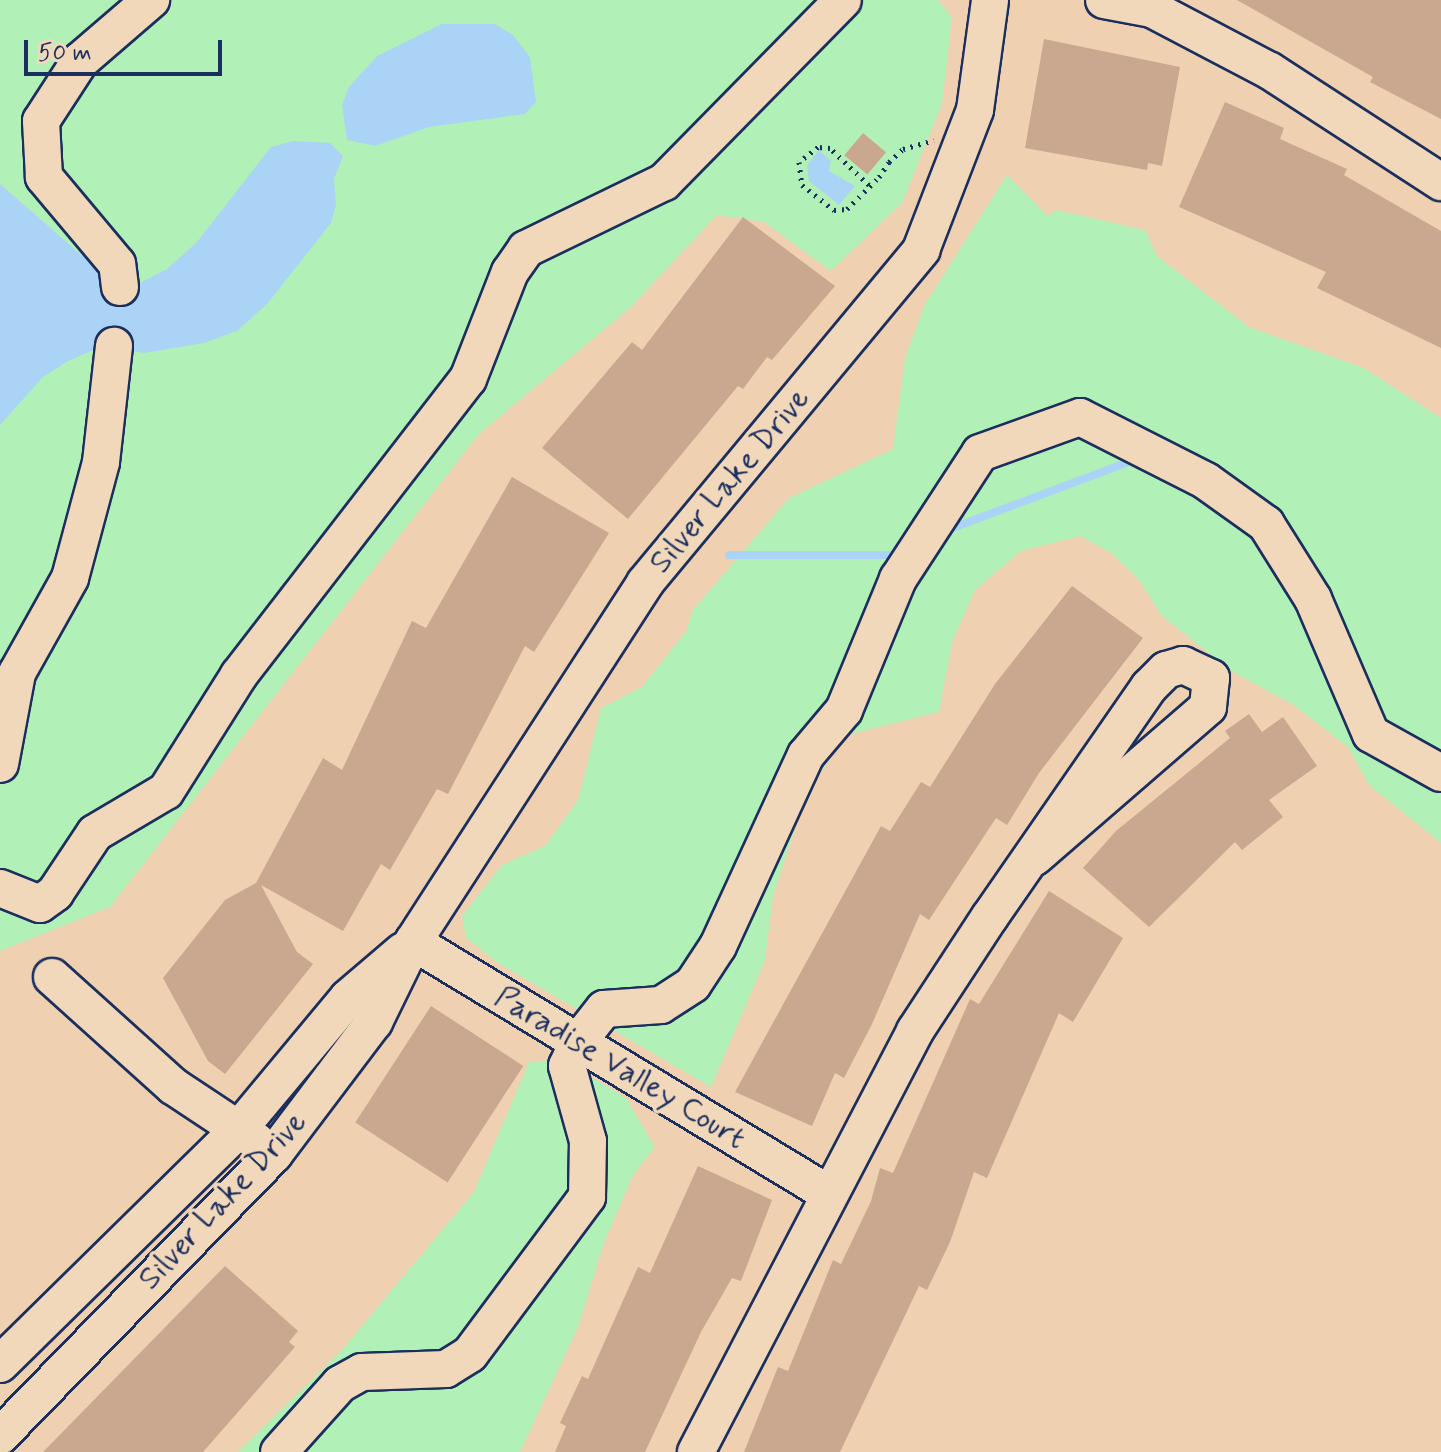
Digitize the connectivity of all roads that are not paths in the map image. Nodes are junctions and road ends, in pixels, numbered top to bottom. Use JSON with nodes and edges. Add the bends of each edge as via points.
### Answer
{"nodes":[{"id":1,"x":151,"y":0,"type":"edge"},
{"id":2,"x":843,"y":0,"type":"edge"},
{"id":3,"x":990,"y":0,"type":"edge"},
{"id":4,"x":1104,"y":0,"type":"edge"},
{"id":5,"x":1441,"y":182,"type":"edge"},
{"id":6,"x":120,"y":287,"type":"dead end"},
{"id":7,"x":114,"y":346,"type":"dead end"},
{"id":8,"x":0,"y":764,"type":"edge"},
{"id":9,"x":1441,"y":773,"type":"edge"},
{"id":10,"x":1035,"y":857,"type":"junction"},
{"id":11,"x":0,"y":888,"type":"edge"},
{"id":12,"x":413,"y":942,"type":"junction"},
{"id":13,"x":52,"y":977,"type":"dead end"},
{"id":14,"x":578,"y":1042,"type":"junction"},
{"id":15,"x":239,"y":1129,"type":"junction"},
{"id":16,"x":274,"y":1154,"type":"junction"},
{"id":17,"x":827,"y":1193,"type":"junction"},
{"id":18,"x":0,"y":1364,"type":"edge"},
{"id":19,"x":0,"y":1436,"type":"edge"},
{"id":20,"x":279,"y":1452,"type":"edge"},
{"id":21,"x":696,"y":1452,"type":"edge"}],
"edges":[{"from":1,"to":6,"type":"street","via":[[80,61],[41,121],[44,177],[117,264]]},
{"from":2,"to":11,"type":"street","via":[[664,182],[526,249],[510,272],[468,379],[239,675],[166,791],[95,833],[55,893],[40,904]]},
{"from":3,"to":12,"type":"street","name":"Silver Lake Drive","via":[[975,110],[921,250],[645,583]]},
{"from":4,"to":5,"type":"street","via":[[1152,9],[1270,71]]},
{"from":7,"to":8,"type":"street","via":[[101,462],[70,578],[17,673]]},
{"from":9,"to":14,"type":"street","via":[[1371,734],[1313,599],[1266,524],[1206,481],[1080,417],[980,453],[898,579],[844,710],[806,755],[718,946],[693,984],[661,1005],[604,1009]]},
{"from":10,"to":10,"type":"street","via":[[1208,707],[1211,678],[1183,665],[1166,670]]},
{"from":10,"to":17,"type":"street","via":[[915,1031]]},
{"from":12,"to":14,"type":"street","name":"Paradise Valley Court"},
{"from":12,"to":15,"type":"street","name":"Silver Lake Drive","via":[[348,998]]},
{"from":12,"to":16,"type":"street","name":"Silver Lake Drive","via":[[374,1022]]},
{"from":13,"to":15,"type":"street","via":[[173,1086]]},
{"from":14,"to":17,"type":"street","name":"Paradise Valley Court"},
{"from":14,"to":20,"type":"street","via":[[567,1066],[588,1141],[587,1197],[533,1273],[470,1354],[446,1369],[362,1372],[340,1384]]},
{"from":15,"to":16,"type":"street"},
{"from":15,"to":18,"type":"street","name":"Silver Lake Drive"},
{"from":16,"to":19,"type":"street","name":"Silver Lake Drive"},
{"from":17,"to":21,"type":"street"}]}
